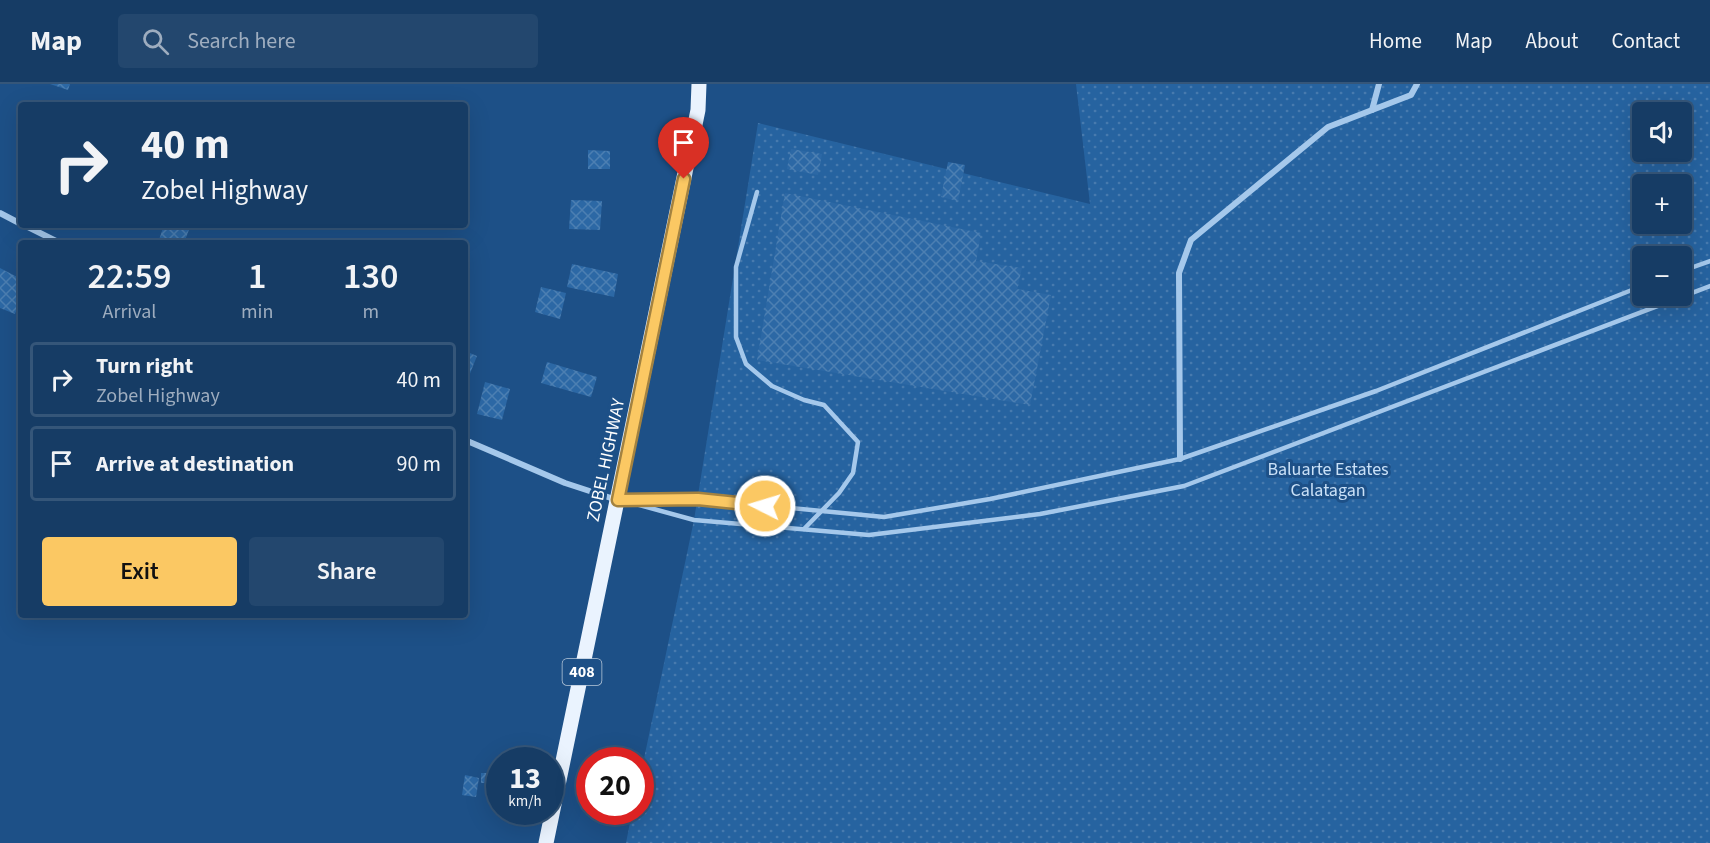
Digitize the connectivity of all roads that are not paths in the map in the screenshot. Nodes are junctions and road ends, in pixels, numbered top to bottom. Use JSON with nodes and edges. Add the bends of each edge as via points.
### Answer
{"nodes":[{"id":1,"x":699,"y":84,"type":"edge"},
{"id":2,"x":1379,"y":84,"type":"edge"},
{"id":3,"x":1417,"y":84,"type":"edge"},
{"id":4,"x":1372,"y":110,"type":"junction"},
{"id":5,"x":757,"y":192,"type":"dead end"},
{"id":6,"x":0,"y":213,"type":"edge"},
{"id":7,"x":18,"y":222,"type":"edge"},
{"id":8,"x":30,"y":228,"type":"edge"},
{"id":9,"x":54,"y":240,"type":"edge"},
{"id":10,"x":1710,"y":261,"type":"edge"},
{"id":11,"x":1692,"y":267,"type":"edge"},
{"id":12,"x":1710,"y":286,"type":"edge"},
{"id":13,"x":1632,"y":290,"type":"edge"},
{"id":14,"x":468,"y":441,"type":"edge"},
{"id":15,"x":1180,"y":459,"type":"junction"},
{"id":16,"x":618,"y":500,"type":"junction"},
{"id":17,"x":746,"y":505,"type":"junction"},
{"id":18,"x":823,"y":511,"type":"junction"},
{"id":19,"x":745,"y":524,"type":"junction"},
{"id":20,"x":804,"y":529,"type":"junction"},
{"id":21,"x":546,"y":843,"type":"edge"}],
"edges":[{"from":1,"to":16,"type":"main road","name":"ZOBEL HIGHWAY","number":"408","via":[[696,121]]},
{"from":2,"to":4,"type":"street"},
{"from":3,"to":4,"type":"street","via":[[1411,94]]},
{"from":4,"to":15,"type":"street","via":[[1328,127],[1191,240],[1179,273]]},
{"from":5,"to":18,"type":"lane","via":[[736,267],[736,337],[746,364],[772,386],[824,405],[858,442],[853,473]]},
{"from":6,"to":7,"type":"street"},
{"from":8,"to":9,"type":"street"},
{"from":10,"to":11,"type":"lane"},
{"from":12,"to":20,"type":"lane","via":[[1184,486],[1040,514],[869,535]]},
{"from":13,"to":15,"type":"lane","via":[[1376,391]]},
{"from":14,"to":16,"type":"street","via":[[565,483]]},
{"from":15,"to":18,"type":"lane","via":[[884,517]]},
{"from":16,"to":17,"type":"lane","via":[[698,499]]},
{"from":16,"to":19,"type":"lane","via":[[694,520]]},
{"from":16,"to":21,"type":"main road","name":"ZOBEL HIGHWAY","number":"408"},
{"from":17,"to":18,"type":"lane"},
{"from":17,"to":19,"type":"lane"},
{"from":18,"to":20,"type":"lane"},
{"from":19,"to":20,"type":"lane"}]}
